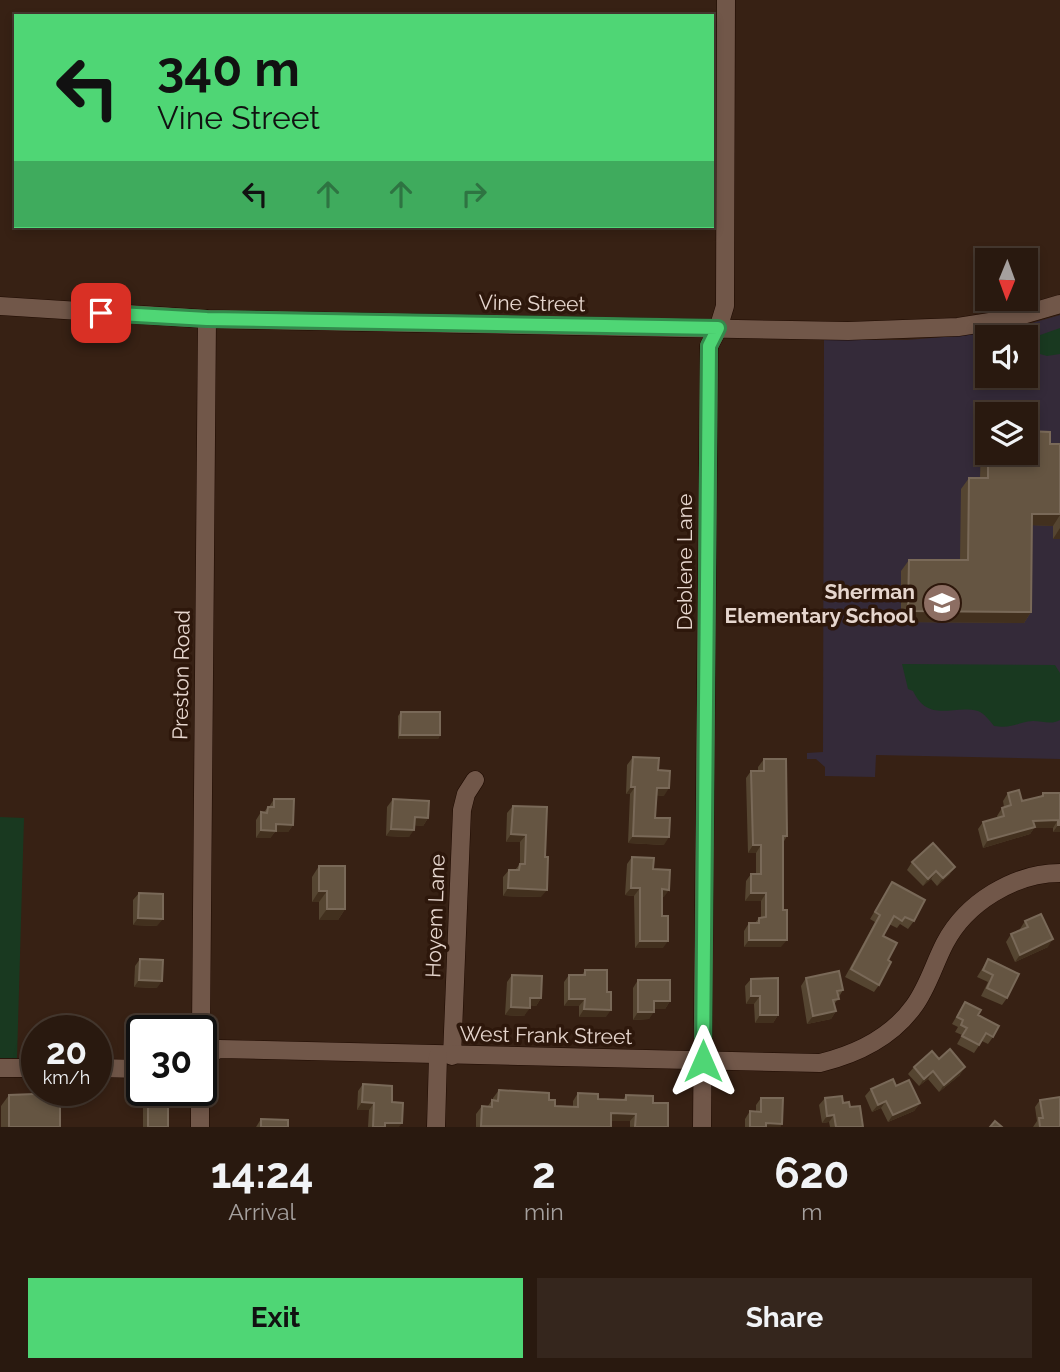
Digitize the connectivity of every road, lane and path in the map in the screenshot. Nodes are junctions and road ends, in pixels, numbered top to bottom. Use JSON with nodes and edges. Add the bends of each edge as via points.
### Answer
{"nodes":[{"id":1,"x":726,"y":0,"type":"edge"},
{"id":2,"x":1060,"y":304,"type":"edge"},
{"id":3,"x":0,"y":306,"type":"edge"},
{"id":4,"x":207,"y":319,"type":"junction"},
{"id":5,"x":718,"y":328,"type":"junction"},
{"id":6,"x":475,"y":780,"type":"dead end"},
{"id":7,"x":1060,"y":873,"type":"edge"},
{"id":8,"x":201,"y":1015,"type":"edge"},
{"id":9,"x":217,"y":1050,"type":"edge"},
{"id":10,"x":445,"y":1056,"type":"junction"},
{"id":11,"x":703,"y":1061,"type":"junction"},
{"id":12,"x":0,"y":1068,"type":"edge"},
{"id":13,"x":21,"y":1068,"type":"edge"},
{"id":14,"x":200,"y":1106,"type":"edge"},
{"id":15,"x":200,"y":1127,"type":"edge"},
{"id":16,"x":436,"y":1127,"type":"edge"},
{"id":17,"x":702,"y":1127,"type":"edge"}],
"edges":[{"from":1,"to":5,"type":"street","name":"Deblene Lane","via":[[725,306]]},
{"from":2,"to":5,"type":"street","name":"Vine Street","via":[[958,327],[848,331]]},
{"from":3,"to":4,"type":"street","name":"Vine Street"},
{"from":4,"to":5,"type":"street","name":"Vine Street"},
{"from":4,"to":8,"type":"street","name":"Preston Road"},
{"from":5,"to":11,"type":"street","name":"Deblene Lane","via":[[709,346]]},
{"from":6,"to":10,"type":"street","name":"Hoyem Lane","via":[[462,810]]},
{"from":7,"to":11,"type":"street","name":"West Frank Street","via":[[1010,885],[972,909],[945,944],[915,1006],[873,1044],[820,1063]]},
{"from":9,"to":10,"type":"street","name":"West Frank Street"},
{"from":10,"to":11,"type":"street","name":"West Frank Street"},
{"from":10,"to":16,"type":"street","name":"Hoyem Lane"},
{"from":11,"to":17,"type":"street","name":"Deblene Lane"},
{"from":12,"to":13,"type":"street"},
{"from":14,"to":15,"type":"street"}]}
